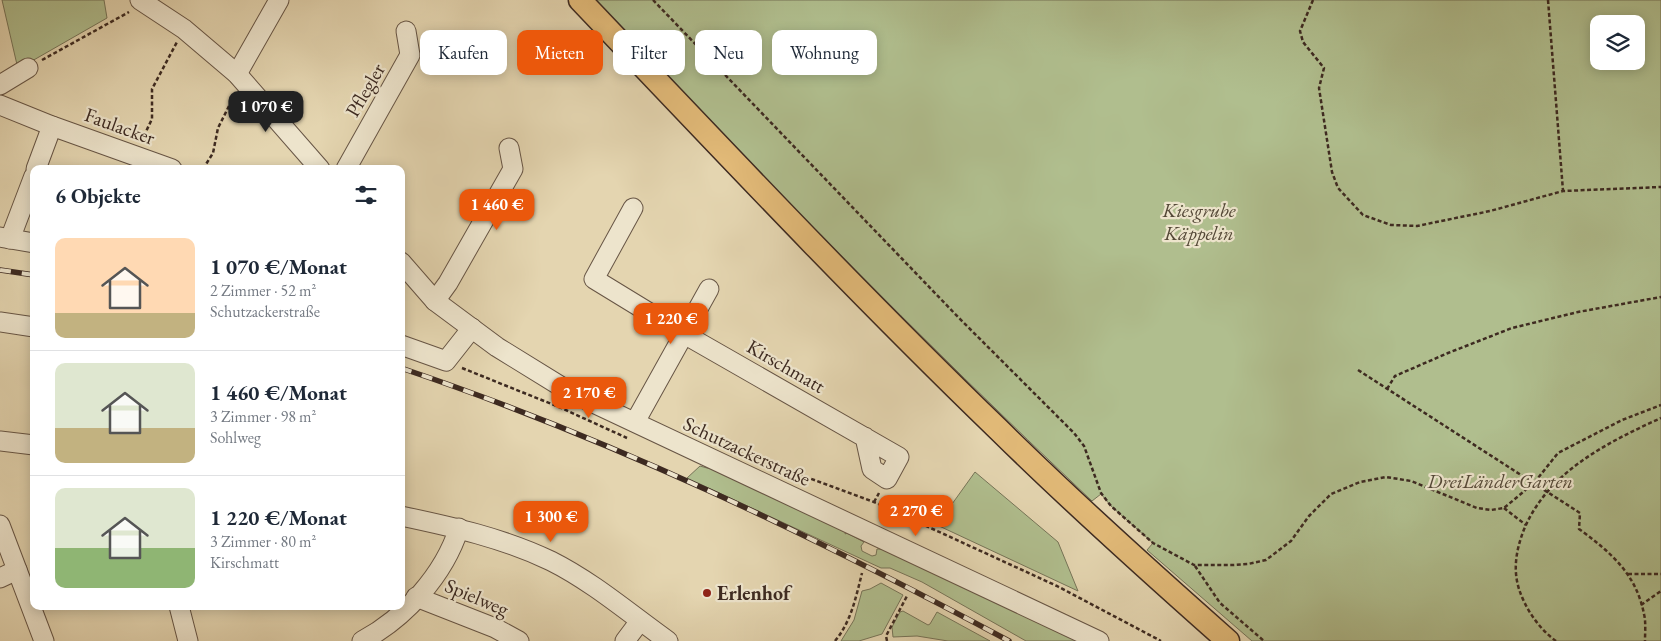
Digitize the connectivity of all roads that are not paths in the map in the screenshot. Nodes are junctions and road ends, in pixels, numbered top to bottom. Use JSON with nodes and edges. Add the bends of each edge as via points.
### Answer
{"nodes":[{"id":1,"x":279,"y":0,"type":"edge"},
{"id":2,"x":580,"y":0,"type":"edge"},
{"id":3,"x":142,"y":1,"type":"edge"},
{"id":4,"x":406,"y":31,"type":"dead end"},
{"id":5,"x":28,"y":68,"type":"road end"},
{"id":6,"x":240,"y":76,"type":"junction"},
{"id":7,"x":0,"y":85,"type":"edge"},
{"id":8,"x":0,"y":105,"type":"edge"},
{"id":9,"x":52,"y":126,"type":"junction"},
{"id":10,"x":509,"y":148,"type":"dead end"},
{"id":11,"x":37,"y":165,"type":"edge"},
{"id":12,"x":161,"y":165,"type":"edge"},
{"id":13,"x":317,"y":165,"type":"edge"},
{"id":14,"x":348,"y":165,"type":"edge"},
{"id":15,"x":30,"y":185,"type":"edge"},
{"id":16,"x":633,"y":208,"type":"dead end"},
{"id":17,"x":5,"y":238,"type":"edge"},
{"id":18,"x":30,"y":242,"type":"edge"},
{"id":19,"x":405,"y":267,"type":"edge"},
{"id":20,"x":709,"y":289,"type":"dead end"},
{"id":21,"x":435,"y":301,"type":"junction"},
{"id":22,"x":0,"y":322,"type":"edge"},
{"id":23,"x":30,"y":326,"type":"edge"},
{"id":24,"x":472,"y":328,"type":"junction"},
{"id":25,"x":684,"y":334,"type":"junction"},
{"id":26,"x":405,"y":346,"type":"edge"},
{"id":27,"x":632,"y":431,"type":"junction"},
{"id":28,"x":865,"y":437,"type":"dead end"},
{"id":29,"x":0,"y":440,"type":"edge"},
{"id":30,"x":30,"y":444,"type":"edge"},
{"id":31,"x":405,"y":517,"type":"edge"},
{"id":32,"x":1,"y":528,"type":"edge"},
{"id":33,"x":459,"y":528,"type":"junction"},
{"id":34,"x":17,"y":570,"type":"junction"},
{"id":35,"x":0,"y":578,"type":"edge"},
{"id":36,"x":416,"y":597,"type":"junction"},
{"id":37,"x":30,"y":604,"type":"edge"},
{"id":38,"x":32,"y":610,"type":"edge"},
{"id":39,"x":180,"y":610,"type":"edge"},
{"id":40,"x":640,"y":621,"type":"junction"},
{"id":41,"x":44,"y":641,"type":"edge"},
{"id":42,"x":188,"y":641,"type":"edge"},
{"id":43,"x":362,"y":641,"type":"edge"},
{"id":44,"x":519,"y":641,"type":"edge"},
{"id":45,"x":625,"y":641,"type":"edge"},
{"id":46,"x":668,"y":641,"type":"edge"},
{"id":47,"x":1100,"y":641,"type":"edge"},
{"id":48,"x":1228,"y":641,"type":"edge"}],
"edges":[{"from":1,"to":6,"type":"street"},
{"from":2,"to":48,"type":"main road","via":[[997,429]]},
{"from":3,"to":6,"type":"street"},
{"from":4,"to":14,"type":"street","name":"Pflegler","via":[[410,55]]},
{"from":5,"to":7,"type":"street"},
{"from":6,"to":13,"type":"street"},
{"from":8,"to":9,"type":"street","name":"Faulacker"},
{"from":9,"to":11,"type":"street","name":"Faulacker"},
{"from":9,"to":12,"type":"street","name":"Faulacker"},
{"from":10,"to":21,"type":"street","via":[[513,169]]},
{"from":15,"to":17,"type":"street"},
{"from":16,"to":25,"type":"street","name":"Kirschmatt","via":[[594,280]]},
{"from":17,"to":18,"type":"street"},
{"from":19,"to":21,"type":"street","name":"Schutzackerstraße"},
{"from":20,"to":25,"type":"street"},
{"from":21,"to":24,"type":"street","name":"Schutzackerstraße"},
{"from":22,"to":23,"type":"street"},
{"from":24,"to":26,"type":"street","via":[[446,361]]},
{"from":24,"to":27,"type":"street","name":"Schutzackerstraße"},
{"from":25,"to":27,"type":"street"},
{"from":25,"to":28,"type":"street","name":"Kirschmatt"},
{"from":27,"to":47,"type":"street","name":"Schutzackerstraße","via":[[728,468]]},
{"from":29,"to":30,"type":"street"},
{"from":31,"to":33,"type":"street"},
{"from":32,"to":34,"type":"street"},
{"from":33,"to":36,"type":"street","via":[[453,547]]},
{"from":33,"to":40,"type":"street","via":[[512,544],[552,562],[587,582]]},
{"from":34,"to":35,"type":"street"},
{"from":34,"to":37,"type":"street"},
{"from":36,"to":43,"type":"street","via":[[404,612]]},
{"from":36,"to":44,"type":"street","name":"Spielweg","via":[[495,628]]},
{"from":38,"to":41,"type":"street"},
{"from":39,"to":42,"type":"street"},
{"from":40,"to":45,"type":"street"},
{"from":40,"to":46,"type":"street"}]}
